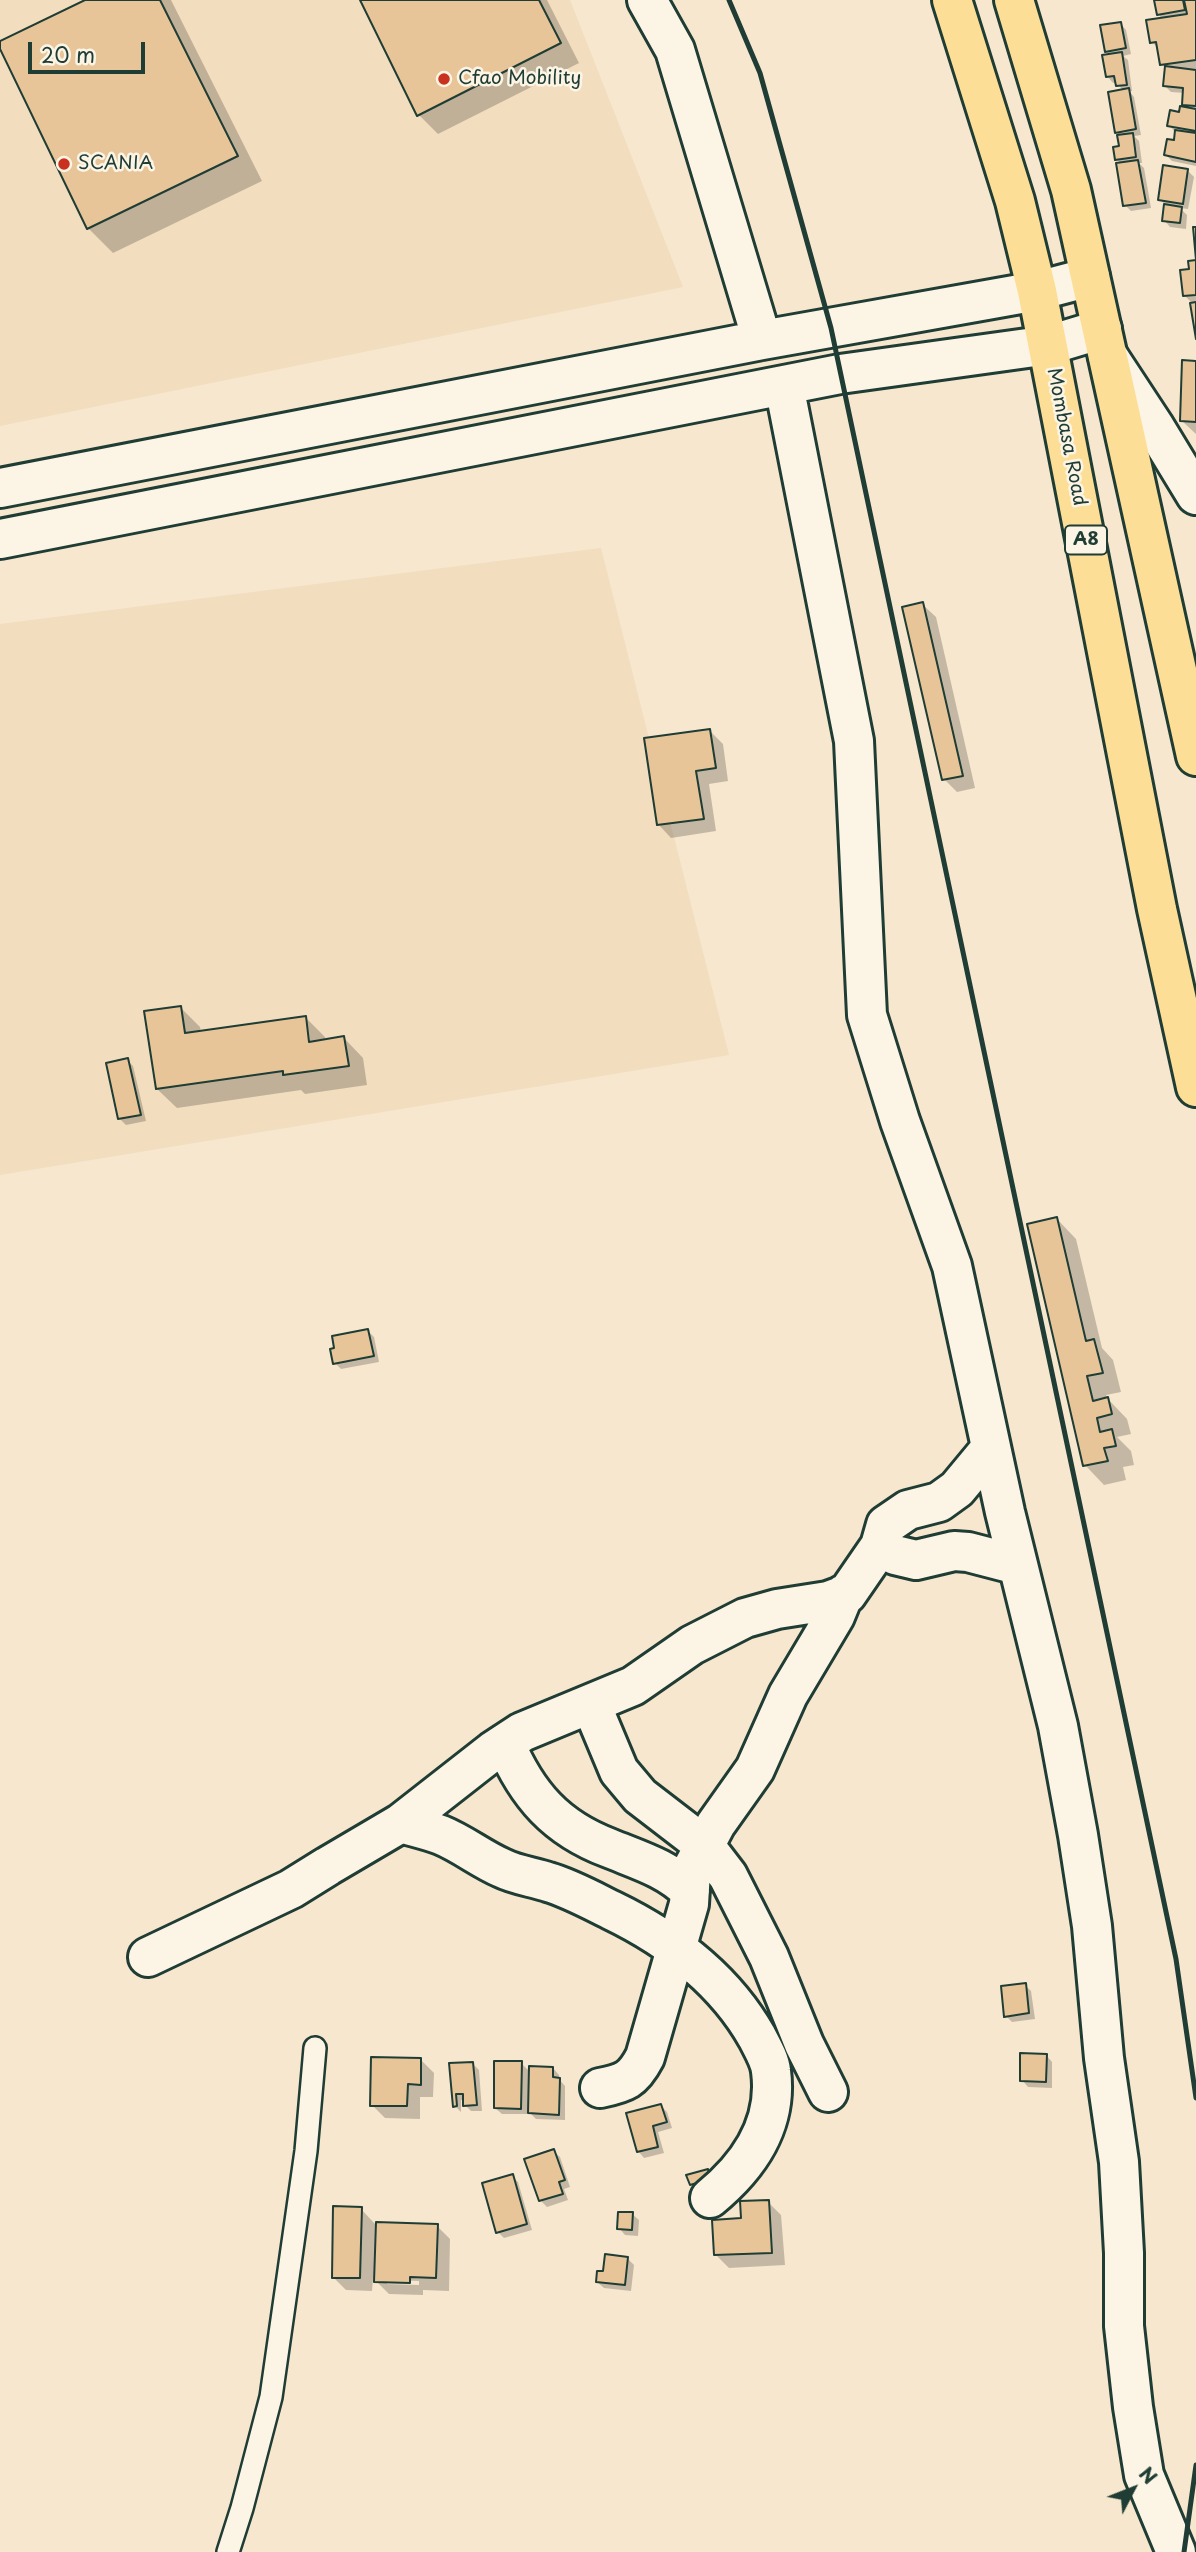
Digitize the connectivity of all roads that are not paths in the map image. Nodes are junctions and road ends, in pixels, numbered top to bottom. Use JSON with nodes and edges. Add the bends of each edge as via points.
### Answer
{"nodes":[{"id":1,"x":647,"y":0,"type":"edge"},
{"id":2,"x":952,"y":0,"type":"edge"},
{"id":3,"x":1014,"y":0,"type":"edge"},
{"id":4,"x":1090,"y":278,"type":"junction"},
{"id":5,"x":1037,"y":291,"type":"junction"},
{"id":6,"x":762,"y":340,"type":"junction"},
{"id":7,"x":1105,"y":342,"type":"junction"},
{"id":8,"x":1049,"y":345,"type":"junction"},
{"id":9,"x":783,"y":385,"type":"junction"},
{"id":10,"x":0,"y":488,"type":"edge"},
{"id":11,"x":1196,"y":495,"type":"edge"},
{"id":12,"x":0,"y":539,"type":"edge"},
{"id":13,"x":1196,"y":756,"type":"edge"},
{"id":14,"x":1196,"y":1087,"type":"edge"},
{"id":15,"x":991,"y":1448,"type":"junction"},
{"id":16,"x":880,"y":1546,"type":"junction"},
{"id":17,"x":1018,"y":1565,"type":"junction"},
{"id":18,"x":844,"y":1594,"type":"junction"},
{"id":19,"x":591,"y":1704,"type":"junction"},
{"id":20,"x":505,"y":1743,"type":"junction"},
{"id":21,"x":401,"y":1823,"type":"junction"},
{"id":22,"x":705,"y":1846,"type":"junction"},
{"id":23,"x":690,"y":1891,"type":"junction"},
{"id":24,"x":676,"y":1947,"type":"junction"},
{"id":25,"x":148,"y":1956,"type":"dead end"},
{"id":26,"x":315,"y":2048,"type":"dead end"},
{"id":27,"x":600,"y":2088,"type":"dead end"},
{"id":28,"x":828,"y":2092,"type":"dead end"},
{"id":29,"x":710,"y":2199,"type":"dead end"},
{"id":30,"x":228,"y":2552,"type":"edge"},
{"id":31,"x":1176,"y":2552,"type":"edge"}],
"edges":[{"from":1,"to":6,"type":"street","via":[[675,50]]},
{"from":2,"to":5,"type":"highway","name":"Mombasa Road","number":"A8","via":[[1015,201]]},
{"from":3,"to":4,"type":"highway","via":[[1071,190]]},
{"from":4,"to":5,"type":"street"},
{"from":4,"to":7,"type":"highway"},
{"from":5,"to":6,"type":"street"},
{"from":5,"to":8,"type":"highway","name":"Mombasa Road","number":"A8"},
{"from":6,"to":10,"type":"street"},
{"from":7,"to":8,"type":"street"},
{"from":7,"to":11,"type":"street"},
{"from":7,"to":13,"type":"highway"},
{"from":8,"to":9,"type":"street"},
{"from":8,"to":14,"type":"highway","name":"Mombasa Road","number":"A8","via":[[1157,909]]},
{"from":9,"to":12,"type":"street"},
{"from":9,"to":15,"type":"street","via":[[854,741],[867,1015],[952,1266]]},
{"from":15,"to":16,"type":"street","via":[[957,1489],[886,1525]]},
{"from":15,"to":17,"type":"street"},
{"from":16,"to":17,"type":"street","via":[[916,1560],[954,1551]]},
{"from":16,"to":18,"type":"street"},
{"from":17,"to":31,"type":"street","via":[[1058,1726],[1092,1926],[1119,2162],[1124,2326],[1144,2475]]},
{"from":18,"to":19,"type":"street","via":[[745,1618],[692,1645],[634,1686]]},
{"from":18,"to":22,"type":"street","via":[[788,1695],[755,1769]]},
{"from":19,"to":20,"type":"street"},
{"from":19,"to":22,"type":"street","via":[[619,1771],[640,1796]]},
{"from":20,"to":21,"type":"street"},
{"from":20,"to":23,"type":"street","via":[[519,1775],[561,1823],[580,1836],[657,1867]]},
{"from":21,"to":24,"type":"street","via":[[443,1836],[503,1869],[551,1883],[612,1910]]},
{"from":21,"to":25,"type":"street","via":[[290,1889]]},
{"from":22,"to":23,"type":"street","via":[[691,1871]]},
{"from":22,"to":28,"type":"street","via":[[748,1913]]},
{"from":23,"to":24,"type":"street"},
{"from":24,"to":27,"type":"street","via":[[636,2074]]},
{"from":24,"to":29,"type":"street","via":[[727,1994],[748,2022],[771,2068],[772,2100],[764,2133],[749,2160]]},
{"from":26,"to":30,"type":"lane","via":[[306,2151],[271,2397]]}]}
